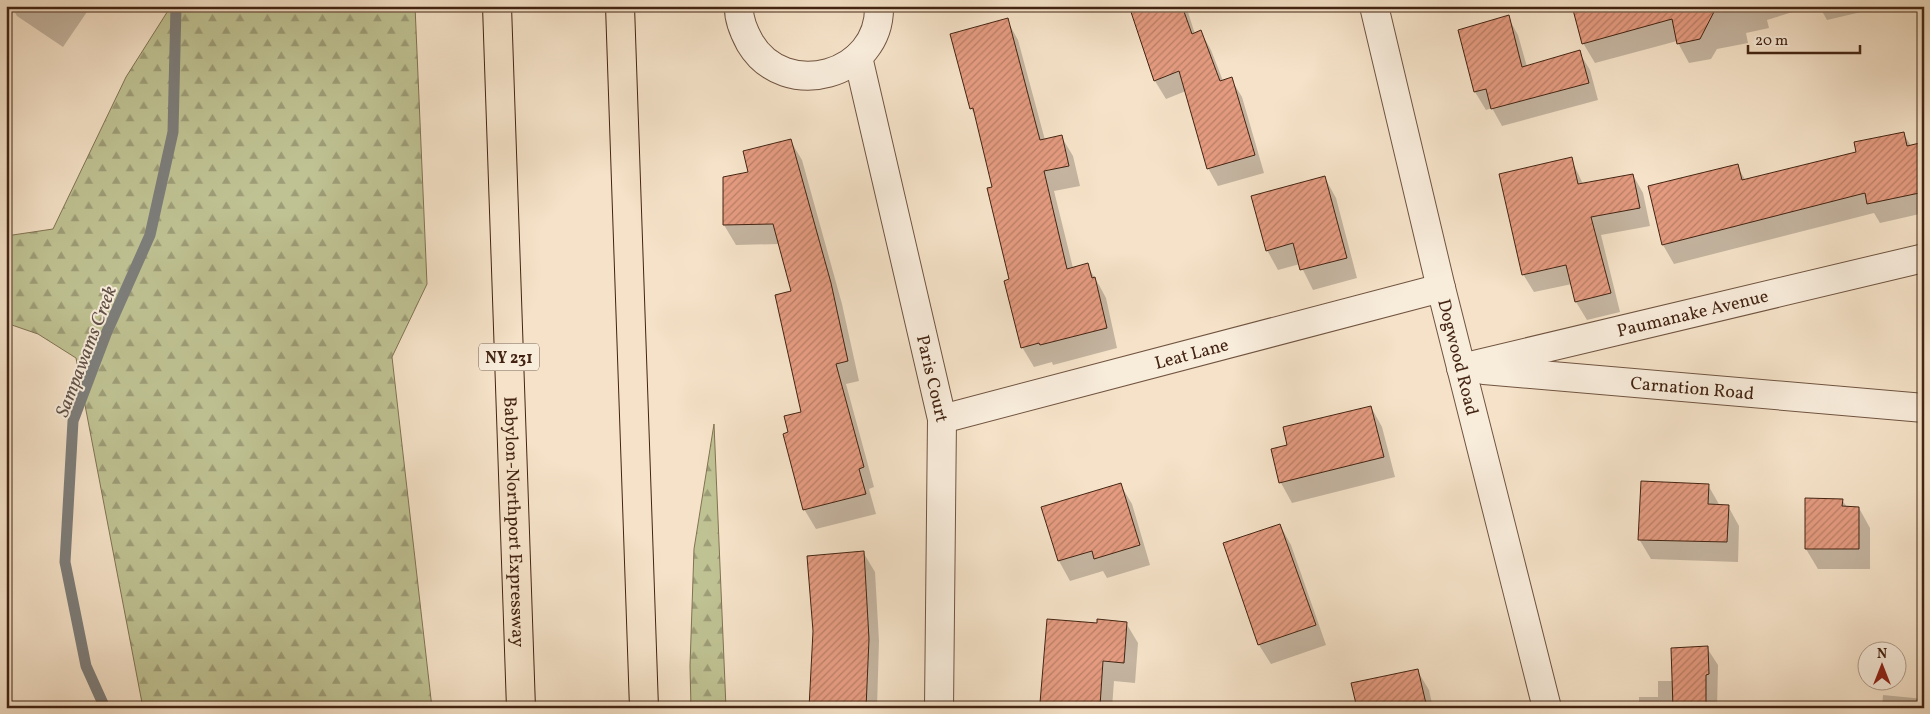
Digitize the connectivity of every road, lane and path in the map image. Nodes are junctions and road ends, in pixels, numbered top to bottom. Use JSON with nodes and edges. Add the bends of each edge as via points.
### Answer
{"nodes":[{"id":1,"x":497,"y":6,"type":"edge"},
{"id":2,"x":620,"y":6,"type":"edge"},
{"id":3,"x":739,"y":6,"type":"edge"},
{"id":4,"x":878,"y":6,"type":"edge"},
{"id":5,"x":1374,"y":6,"type":"edge"},
{"id":6,"x":858,"y":57,"type":"junction"},
{"id":7,"x":1924,"y":258,"type":"edge"},
{"id":8,"x":1441,"y":288,"type":"junction"},
{"id":9,"x":1462,"y":368,"type":"junction"},
{"id":10,"x":1924,"y":408,"type":"edge"},
{"id":11,"x":942,"y":419,"type":"junction"},
{"id":12,"x":521,"y":708,"type":"edge"},
{"id":13,"x":644,"y":708,"type":"edge"},
{"id":14,"x":939,"y":708,"type":"edge"},
{"id":15,"x":1547,"y":708,"type":"edge"}],
"edges":[{"from":1,"to":12,"type":"main road","name":"Babylon-Northport Expressway","number":"NY 231"},
{"from":2,"to":13,"type":"main road"},
{"from":3,"to":6,"type":"street","via":[[744,32],[756,52],[773,67],[794,76],[817,77],[839,70]]},
{"from":4,"to":6,"type":"street","via":[[879,17],[872,38]]},
{"from":5,"to":8,"type":"street","name":"Dogwood Road"},
{"from":6,"to":11,"type":"street","name":"Paris Court"},
{"from":7,"to":9,"type":"street","name":"Paumanake Avenue"},
{"from":8,"to":9,"type":"street","name":"Dogwood Road"},
{"from":8,"to":11,"type":"street","name":"Leat Lane"},
{"from":9,"to":10,"type":"street","name":"Carnation Road"},
{"from":9,"to":15,"type":"street","name":"Dogwood Road"},
{"from":11,"to":14,"type":"street","name":"Paris Court"}]}
